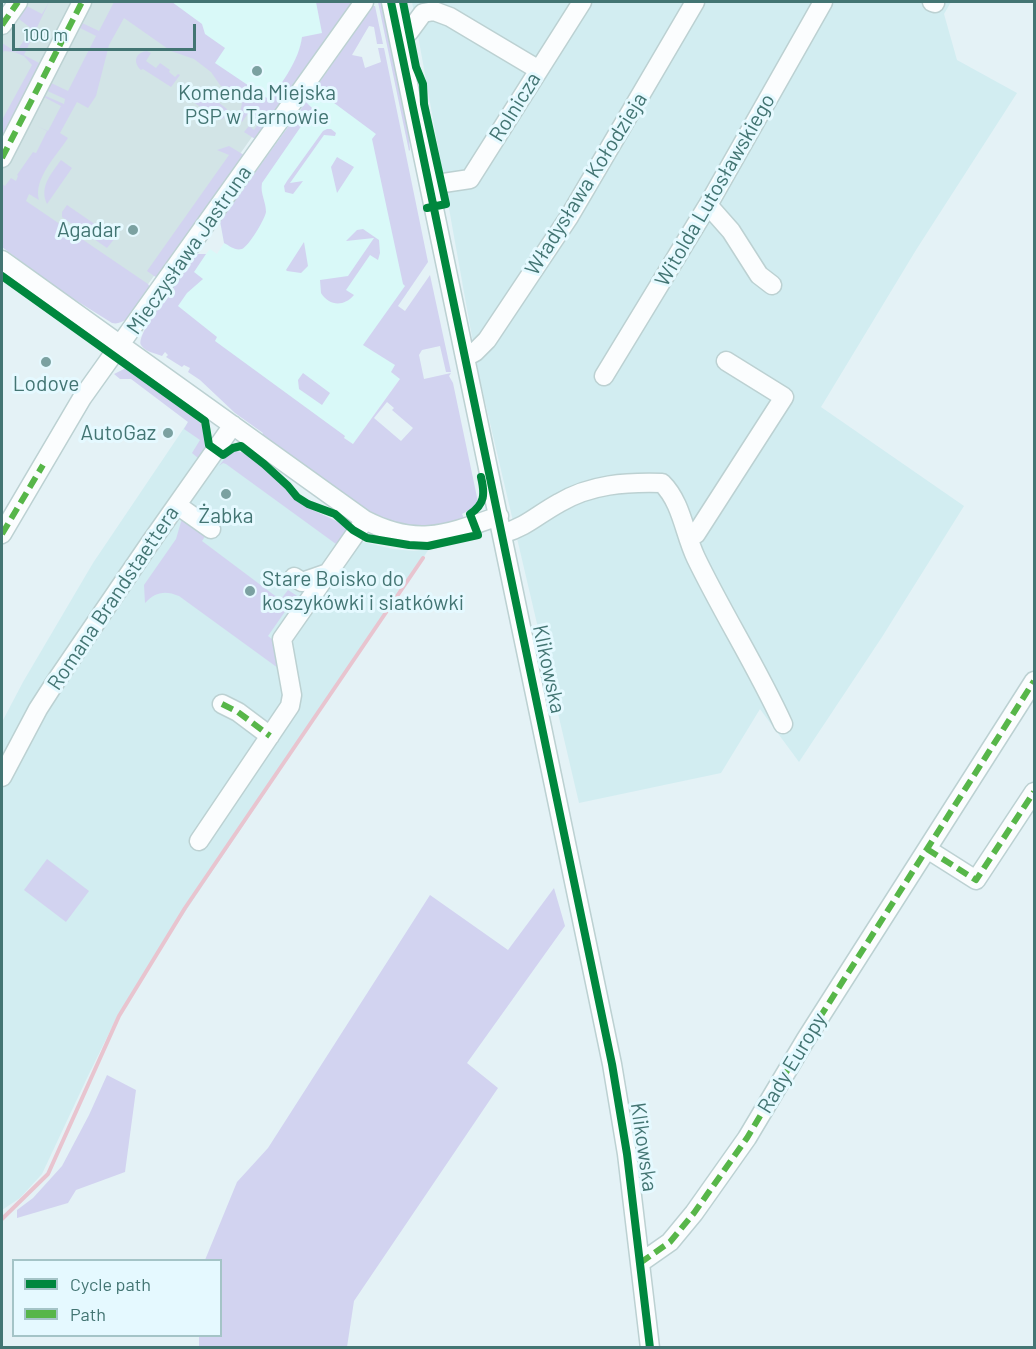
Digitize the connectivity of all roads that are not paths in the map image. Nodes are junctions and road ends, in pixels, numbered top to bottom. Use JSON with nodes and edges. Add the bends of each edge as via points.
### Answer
{"nodes":[{"id":1,"x":17,"y":2,"type":"edge"},
{"id":2,"x":82,"y":2,"type":"edge"},
{"id":3,"x":364,"y":2,"type":"edge"},
{"id":4,"x":391,"y":2,"type":"edge"},
{"id":5,"x":582,"y":2,"type":"edge"},
{"id":6,"x":695,"y":2,"type":"edge"},
{"id":7,"x":823,"y":2,"type":"edge"},
{"id":8,"x":2,"y":25,"type":"edge"},
{"id":9,"x":399,"y":38,"type":"junction"},
{"id":10,"x":539,"y":70,"type":"junction"},
{"id":11,"x":3,"y":154,"type":"edge"},
{"id":12,"x":430,"y":185,"type":"junction"},
{"id":13,"x":708,"y":205,"type":"junction"},
{"id":14,"x":2,"y":260,"type":"edge"},
{"id":15,"x":772,"y":285,"type":"dead end"},
{"id":16,"x":121,"y":345,"type":"junction"},
{"id":17,"x":466,"y":357,"type":"junction"},
{"id":18,"x":726,"y":361,"type":"dead end"},
{"id":19,"x":604,"y":376,"type":"dead end"},
{"id":20,"x":233,"y":425,"type":"junction"},
{"id":21,"x":179,"y":501,"type":"junction"},
{"id":22,"x":365,"y":520,"type":"junction"},
{"id":23,"x":214,"y":525,"type":"dead end"},
{"id":24,"x":500,"y":525,"type":"junction"},
{"id":25,"x":2,"y":534,"type":"edge"},
{"id":26,"x":689,"y":538,"type":"junction"},
{"id":27,"x":328,"y":573,"type":"junction"},
{"id":28,"x":313,"y":594,"type":"junction"},
{"id":29,"x":1035,"y":681,"type":"edge"},
{"id":30,"x":222,"y":704,"type":"dead end"},
{"id":31,"x":783,"y":724,"type":"dead end"},
{"id":32,"x":270,"y":736,"type":"junction"},
{"id":33,"x":2,"y":777,"type":"edge"},
{"id":34,"x":1035,"y":792,"type":"edge"},
{"id":35,"x":200,"y":840,"type":"dead end"},
{"id":36,"x":927,"y":849,"type":"junction"},
{"id":37,"x":640,"y":1263,"type":"junction"},
{"id":38,"x":650,"y":1347,"type":"edge"}],
"edges":[{"from":1,"to":8,"type":"street"},
{"from":2,"to":11,"type":"street"},
{"from":3,"to":16,"type":"street","name":"Mieczysława Jastruna"},
{"from":4,"to":9,"type":"street","name":"Klikowska"},
{"from":5,"to":10,"type":"street","name":"Rolnicza"},
{"from":6,"to":17,"type":"street","name":"Władysława Kołodzieja","via":[[569,217],[487,340]]},
{"from":7,"to":13,"type":"street","name":"Witolda Lutosławskiego"},
{"from":9,"to":10,"type":"street","via":[[409,32],[423,13],[434,11],[450,16]]},
{"from":9,"to":12,"type":"street","name":"Klikowska"},
{"from":10,"to":12,"type":"street","name":"Rolnicza","via":[[470,179]]},
{"from":12,"to":17,"type":"street","name":"Klikowska"},
{"from":13,"to":15,"type":"street","via":[[731,231],[759,275]]},
{"from":13,"to":19,"type":"street","name":"Witolda Lutosławskiego"},
{"from":14,"to":16,"type":"street"},
{"from":16,"to":20,"type":"street"},
{"from":16,"to":25,"type":"street","name":"Mieczysława Jastruna","via":[[82,398]]},
{"from":17,"to":24,"type":"street","name":"Klikowska"},
{"from":18,"to":26,"type":"street","via":[[784,398],[696,534]]},
{"from":20,"to":21,"type":"street","name":"Romana Brandstaettera"},
{"from":20,"to":22,"type":"street"},
{"from":21,"to":23,"type":"street"},
{"from":21,"to":33,"type":"street","name":"Romana Brandstaettera","via":[[38,709]]},
{"from":22,"to":24,"type":"street","via":[[389,531],[430,536]]},
{"from":22,"to":27,"type":"street"},
{"from":24,"to":26,"type":"street","via":[[522,528],[558,503],[605,485],[662,483],[669,490]]},
{"from":24,"to":37,"type":"street","name":"Klikowska","via":[[619,1099]]},
{"from":26,"to":31,"type":"street"},
{"from":27,"to":28,"type":"street"},
{"from":27,"to":28,"type":"street","via":[[302,582],[292,581],[306,594]]},
{"from":28,"to":32,"type":"street","via":[[282,639],[292,695],[290,706]]},
{"from":29,"to":36,"type":"street","name":"Rady Europy"},
{"from":30,"to":32,"type":"street","via":[[238,711]]},
{"from":32,"to":35,"type":"street"},
{"from":34,"to":36,"type":"street","via":[[976,880]]},
{"from":36,"to":37,"type":"street","name":"Rady Europy","via":[[747,1138],[670,1242]]},
{"from":37,"to":38,"type":"street","name":"Klikowska"}]}
